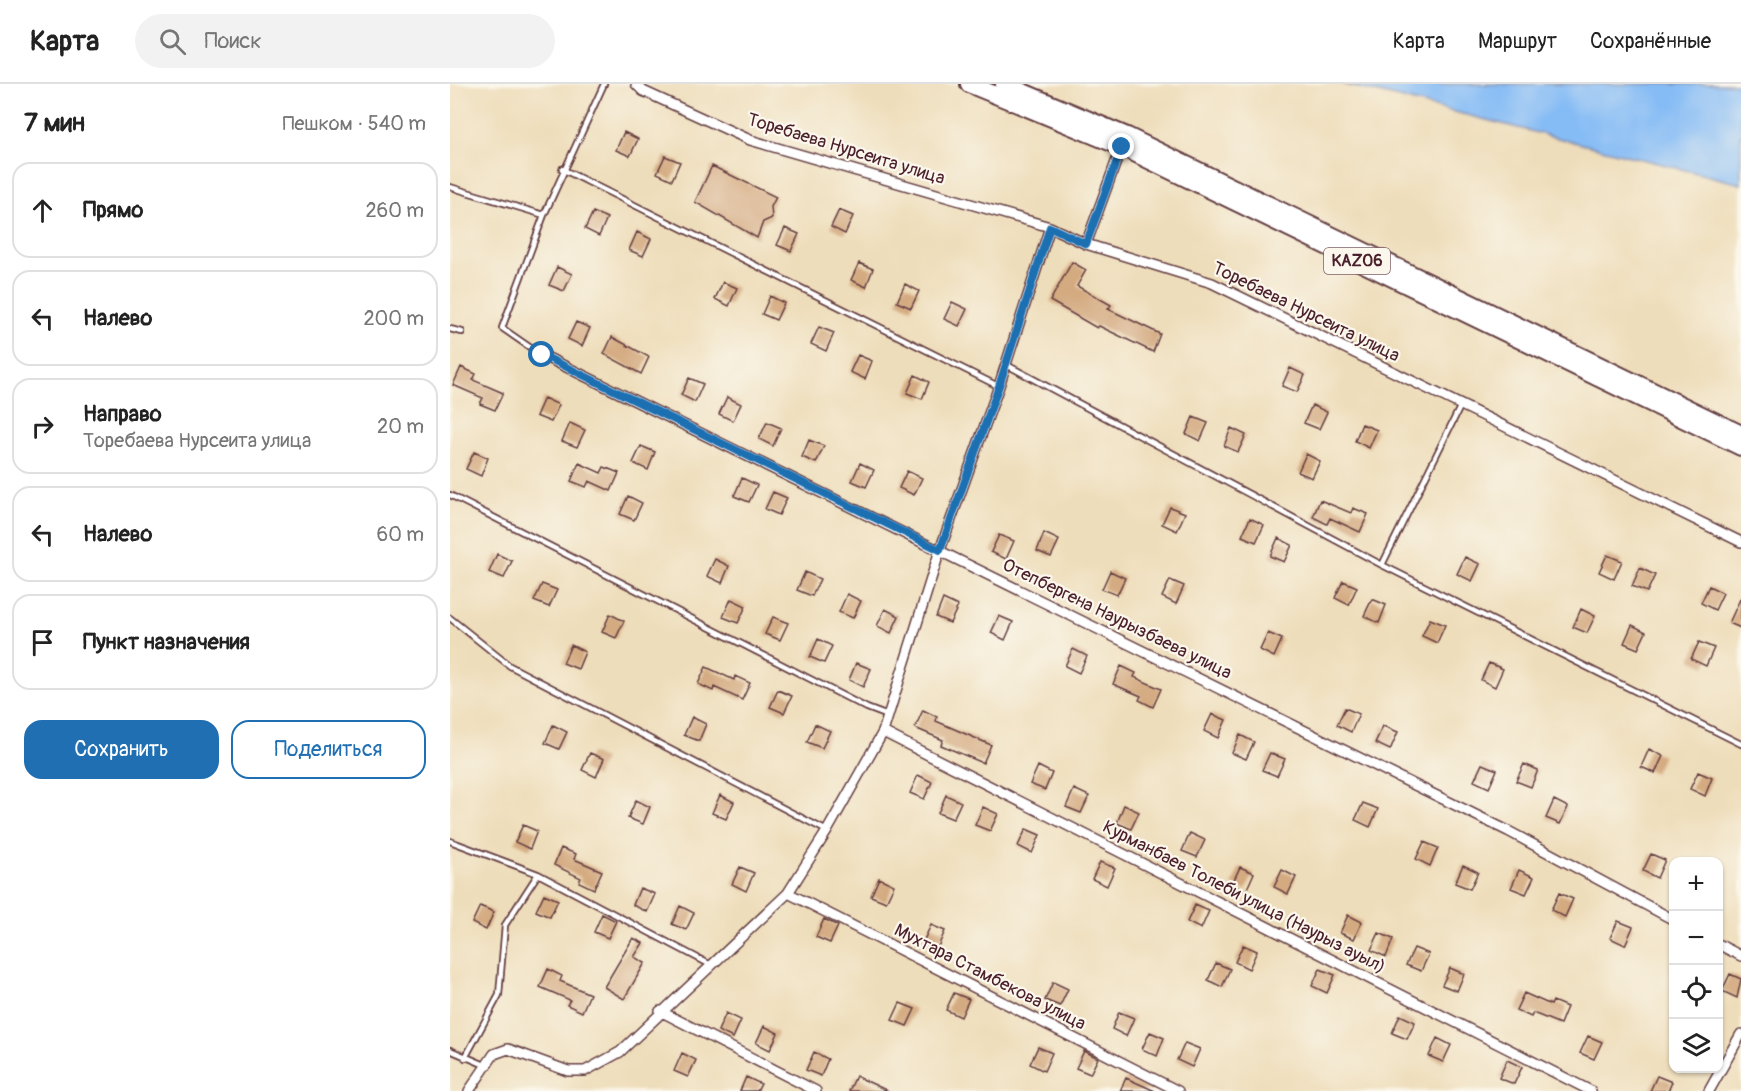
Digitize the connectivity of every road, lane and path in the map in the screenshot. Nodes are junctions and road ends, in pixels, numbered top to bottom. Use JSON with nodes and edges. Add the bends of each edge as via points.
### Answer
{"nodes":[{"id":1,"x":604,"y":84,"type":"edge"},
{"id":2,"x":636,"y":84,"type":"edge"},
{"id":3,"x":969,"y":84,"type":"edge"},
{"id":4,"x":1004,"y":84,"type":"edge"},
{"id":5,"x":1124,"y":142,"type":"junction"},
{"id":6,"x":562,"y":170,"type":"junction"},
{"id":7,"x":450,"y":187,"type":"edge"},
{"id":8,"x":544,"y":214,"type":"junction"},
{"id":9,"x":1050,"y":227,"type":"junction"},
{"id":10,"x":1086,"y":244,"type":"junction"},
{"id":11,"x":450,"y":329,"type":"edge"},
{"id":12,"x":462,"y":332,"type":"dead end"},
{"id":13,"x":542,"y":355,"type":"joint"},
{"id":14,"x":1005,"y":364,"type":"junction"},
{"id":15,"x":999,"y":386,"type":"junction"},
{"id":16,"x":1461,"y":405,"type":"junction"},
{"id":17,"x":1741,"y":434,"type":"edge"},
{"id":18,"x":1741,"y":447,"type":"edge"},
{"id":19,"x":450,"y":495,"type":"edge"},
{"id":20,"x":1741,"y":542,"type":"edge"},
{"id":21,"x":940,"y":550,"type":"junction"},
{"id":22,"x":1382,"y":565,"type":"junction"},
{"id":23,"x":450,"y":618,"type":"edge"},
{"id":24,"x":888,"y":716,"type":"junction"},
{"id":25,"x":883,"y":732,"type":"junction"},
{"id":26,"x":1741,"y":744,"type":"edge"},
{"id":27,"x":827,"y":831,"type":"junction"},
{"id":28,"x":450,"y":841,"type":"edge"},
{"id":29,"x":538,"y":874,"type":"junction"},
{"id":30,"x":788,"y":893,"type":"junction"},
{"id":31,"x":1669,"y":917,"type":"edge"},
{"id":32,"x":1723,"y":946,"type":"edge"},
{"id":33,"x":1741,"y":956,"type":"edge"},
{"id":34,"x":711,"y":965,"type":"junction"},
{"id":35,"x":660,"y":1011,"type":"junction"},
{"id":36,"x":1741,"y":1034,"type":"edge"},
{"id":37,"x":450,"y":1050,"type":"edge"},
{"id":38,"x":465,"y":1058,"type":"junction"},
{"id":39,"x":485,"y":1065,"type":"junction"},
{"id":40,"x":469,"y":1091,"type":"edge"},
{"id":41,"x":816,"y":1091,"type":"edge"},
{"id":42,"x":1178,"y":1091,"type":"edge"},
{"id":43,"x":1590,"y":1091,"type":"edge"},
{"id":44,"x":1709,"y":1091,"type":"edge"}],
"edges":[{"from":1,"to":6,"type":"lane"},
{"from":2,"to":9,"type":"street","name":"Торебаева Нурсеита улица","via":[[643,91],[750,140]]},
{"from":3,"to":5,"type":"highway","number":"KАZ06"},
{"from":4,"to":5,"type":"highway","number":"KАZ06"},
{"from":5,"to":10,"type":"street"},
{"from":5,"to":17,"type":"highway","number":"KАZ06"},
{"from":5,"to":18,"type":"highway","number":"KАZ06"},
{"from":6,"to":8,"type":"lane"},
{"from":6,"to":15,"type":"lane"},
{"from":7,"to":8,"type":"lane"},
{"from":8,"to":13,"type":"lane","via":[[502,328]]},
{"from":9,"to":10,"type":"street","name":"Торебаева Нурсеита улица"},
{"from":9,"to":14,"type":"street"},
{"from":10,"to":16,"type":"street","name":"Торебаева Нурсеита улица","via":[[1212,283]]},
{"from":11,"to":12,"type":"lane"},
{"from":13,"to":21,"type":"street","name":"Отепбергена Наурызбаева улица"},
{"from":14,"to":15,"type":"street"},
{"from":14,"to":22,"type":"lane"},
{"from":15,"to":21,"type":"street"},
{"from":16,"to":20,"type":"street","name":"Торебаева Нурсеита улица"},
{"from":16,"to":22,"type":"lane"},
{"from":19,"to":24,"type":"lane"},
{"from":21,"to":24,"type":"street"},
{"from":21,"to":31,"type":"street","name":"Отепбергена Наурызбаева улица","via":[[1508,831]]},
{"from":22,"to":26,"type":"lane"},
{"from":23,"to":27,"type":"lane","via":[[510,666]]},
{"from":24,"to":25,"type":"street"},
{"from":25,"to":27,"type":"street"},
{"from":25,"to":43,"type":"street","name":"Курманбаев Толеби улица (Наурыз ауыл)"},
{"from":27,"to":30,"type":"street"},
{"from":28,"to":29,"type":"lane"},
{"from":29,"to":34,"type":"lane"},
{"from":29,"to":38,"type":"lane","via":[[505,925],[499,995]]},
{"from":30,"to":34,"type":"street"},
{"from":30,"to":42,"type":"street","name":"Мухтара Стамбекова улица"},
{"from":32,"to":33,"type":"street"},
{"from":34,"to":35,"type":"street"},
{"from":35,"to":39,"type":"street","via":[[620,1052],[585,1071],[568,1071],[508,1049],[494,1054]]},
{"from":35,"to":41,"type":"street"},
{"from":36,"to":44,"type":"street"},
{"from":37,"to":38,"type":"lane"},
{"from":38,"to":39,"type":"lane"},
{"from":39,"to":40,"type":"street"}]}
